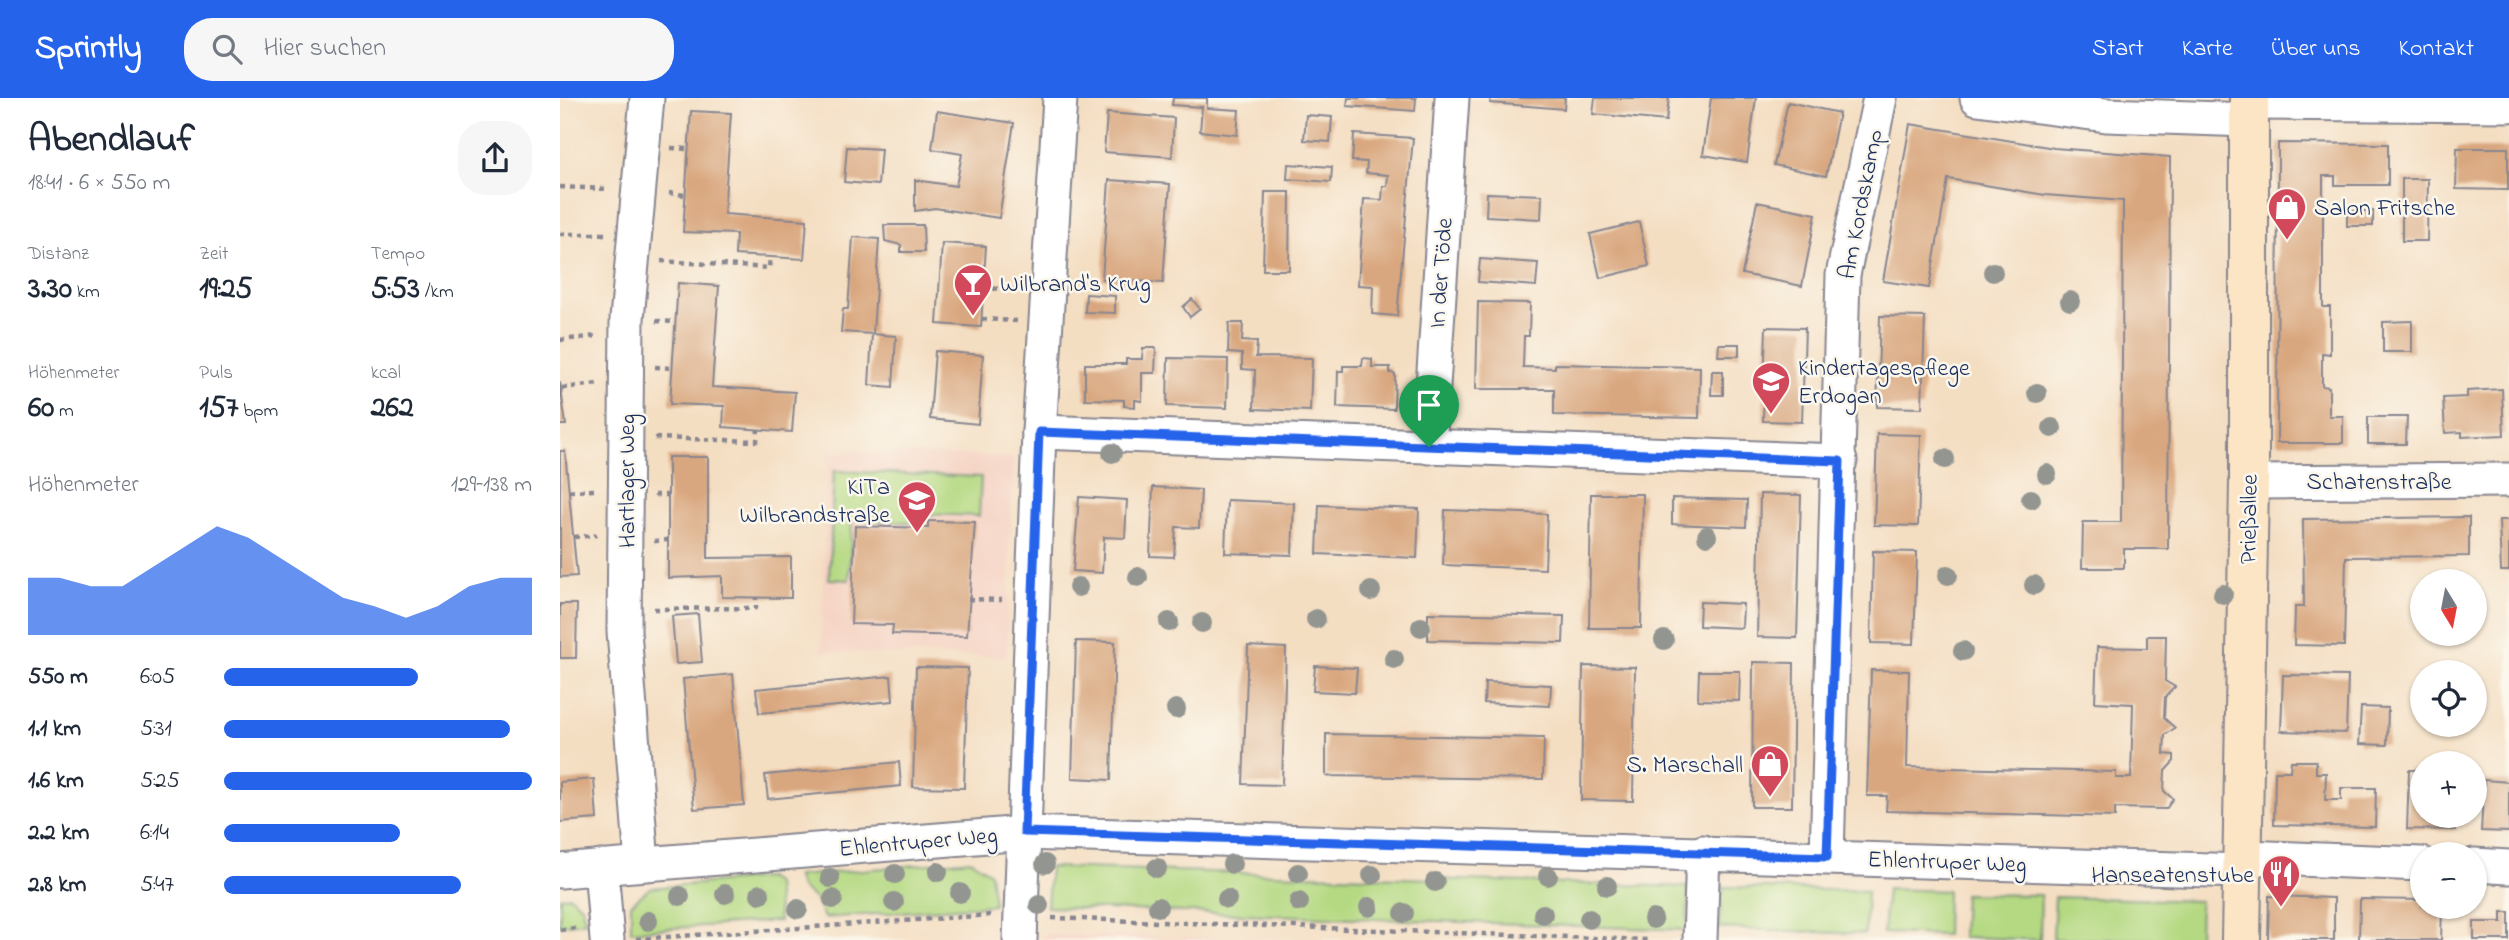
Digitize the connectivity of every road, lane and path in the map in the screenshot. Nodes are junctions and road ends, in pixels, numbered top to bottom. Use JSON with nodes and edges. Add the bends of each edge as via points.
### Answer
{"nodes":[{"id":1,"x":647,"y":98,"type":"edge"},
{"id":2,"x":1060,"y":98,"type":"edge"},
{"id":3,"x":1451,"y":98,"type":"edge"},
{"id":4,"x":1880,"y":98,"type":"edge"},
{"id":5,"x":1977,"y":98,"type":"edge"},
{"id":6,"x":2509,"y":105,"type":"edge"},
{"id":7,"x":2249,"y":107,"type":"edge"},
{"id":8,"x":560,"y":187,"type":"edge"},
{"id":9,"x":639,"y":190,"type":"junction"},
{"id":10,"x":560,"y":234,"type":"edge"},
{"id":11,"x":633,"y":247,"type":"junction"},
{"id":12,"x":770,"y":257,"type":"dead end"},
{"id":13,"x":758,"y":429,"type":"dead end"},
{"id":14,"x":1039,"y":432,"type":"junction"},
{"id":15,"x":626,"y":437,"type":"junction"},
{"id":16,"x":1429,"y":447,"type":"junction"},
{"id":17,"x":1840,"y":461,"type":"junction"},
{"id":18,"x":2509,"y":481,"type":"edge"},
{"id":19,"x":2249,"y":482,"type":"junction"},
{"id":20,"x":756,"y":597,"type":"dead end"},
{"id":21,"x":625,"y":609,"type":"junction"},
{"id":22,"x":1024,"y":832,"type":"junction"},
{"id":23,"x":1703,"y":852,"type":"junction"},
{"id":24,"x":1827,"y":857,"type":"junction"},
{"id":25,"x":642,"y":864,"type":"junction"},
{"id":26,"x":2243,"y":864,"type":"junction"},
{"id":27,"x":2410,"y":864,"type":"edge"},
{"id":28,"x":2487,"y":866,"type":"edge"},
{"id":29,"x":601,"y":867,"type":"junction"},
{"id":30,"x":2509,"y":867,"type":"edge"},
{"id":31,"x":560,"y":871,"type":"edge"},
{"id":32,"x":1021,"y":928,"type":"edge"},
{"id":33,"x":560,"y":930,"type":"edge"},
{"id":34,"x":607,"y":936,"type":"edge"},
{"id":35,"x":1565,"y":938,"type":"edge"},
{"id":36,"x":1647,"y":940,"type":"edge"},
{"id":37,"x":1700,"y":940,"type":"edge"},
{"id":38,"x":2241,"y":940,"type":"edge"}],
"edges":[{"from":1,"to":9,"type":"street","name":"Hartlager Weg"},
{"from":2,"to":14,"type":"street"},
{"from":3,"to":16,"type":"street","name":"In der Töde"},
{"from":4,"to":17,"type":"street","name":"Am Kordskamp","via":[[1843,275]]},
{"from":5,"to":7,"type":"street","via":[[2106,115]]},
{"from":6,"to":7,"type":"street"},
{"from":7,"to":19,"type":"street","name":"Prießallee"},
{"from":8,"to":9,"type":"path"},
{"from":9,"to":11,"type":"street","name":"Hartlager Weg"},
{"from":10,"to":11,"type":"path"},
{"from":11,"to":12,"type":"path","via":[[769,268]]},
{"from":11,"to":15,"type":"street","name":"Hartlager Weg"},
{"from":13,"to":15,"type":"path","via":[[757,441]]},
{"from":14,"to":16,"type":"street"},
{"from":14,"to":22,"type":"street"},
{"from":15,"to":21,"type":"street","name":"Hartlager Weg"},
{"from":16,"to":17,"type":"street"},
{"from":17,"to":24,"type":"street","name":"Am Kordskamp"},
{"from":18,"to":19,"type":"street","name":"Schatenstraße"},
{"from":19,"to":26,"type":"street","name":"Prießallee"},
{"from":20,"to":21,"type":"path","via":[[756,608]]},
{"from":21,"to":25,"type":"street","name":"Hartlager Weg"},
{"from":22,"to":23,"type":"street","name":"Ehlentruper Weg"},
{"from":22,"to":25,"type":"street","name":"Ehlentruper Weg"},
{"from":22,"to":32,"type":"street"},
{"from":23,"to":24,"type":"street","name":"Ehlentruper Weg"},
{"from":23,"to":37,"type":"street"},
{"from":24,"to":26,"type":"street","name":"Ehlentruper Weg"},
{"from":25,"to":29,"type":"street","name":"Ehlentruper Weg"},
{"from":26,"to":27,"type":"street","name":"Ehlentruper Weg"},
{"from":26,"to":38,"type":"street","name":"Prießallee"},
{"from":28,"to":30,"type":"street"},
{"from":29,"to":31,"type":"street","name":"Ehlentruper Weg"},
{"from":29,"to":34,"type":"street"},
{"from":32,"to":34,"type":"path","via":[[981,915],[632,939]]},
{"from":32,"to":35,"type":"path"},
{"from":33,"to":34,"type":"path","via":[[582,928]]},
{"from":35,"to":36,"type":"path"}]}
